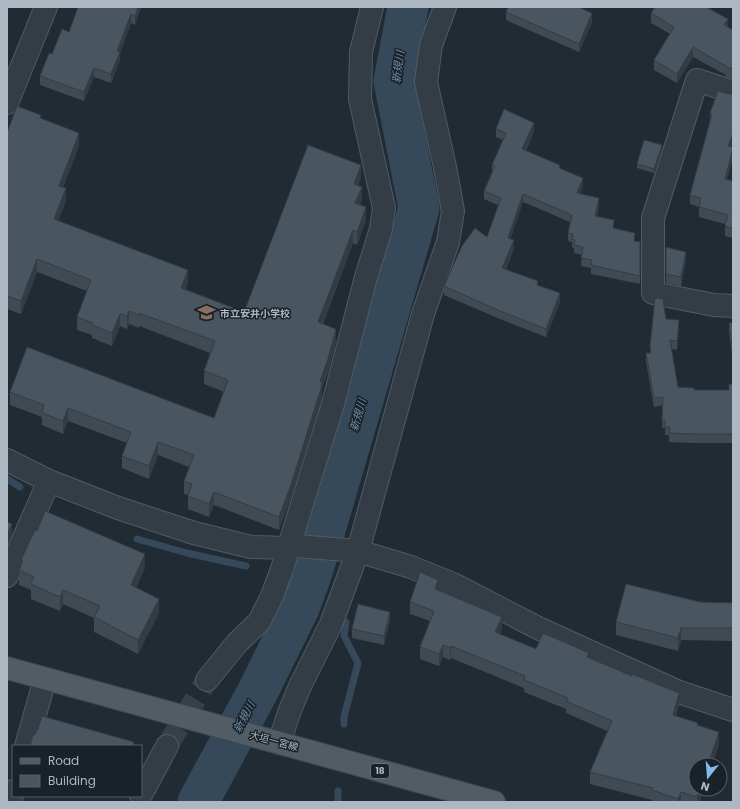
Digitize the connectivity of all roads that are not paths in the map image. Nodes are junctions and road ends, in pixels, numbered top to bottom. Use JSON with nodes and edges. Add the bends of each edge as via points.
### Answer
{"nodes":[{"id":1,"x":46,"y":7,"type":"edge"},
{"id":2,"x":372,"y":7,"type":"edge"},
{"id":3,"x":445,"y":7,"type":"edge"},
{"id":4,"x":733,"y":92,"type":"edge"},
{"id":5,"x":7,"y":104,"type":"edge"},
{"id":6,"x":733,"y":306,"type":"edge"},
{"id":7,"x":7,"y":460,"type":"edge"},
{"id":8,"x":49,"y":481,"type":"junction"},
{"id":9,"x":292,"y":547,"type":"junction"},
{"id":10,"x":353,"y":550,"type":"junction"},
{"id":11,"x":7,"y":576,"type":"edge"},
{"id":12,"x":7,"y":668,"type":"edge"},
{"id":13,"x":45,"y":679,"type":"junction"},
{"id":14,"x":208,"y":680,"type":"tunnel mouth"},
{"id":15,"x":733,"y":710,"type":"edge"},
{"id":16,"x":273,"y":741,"type":"junction"},
{"id":17,"x":26,"y":745,"type":"edge"},
{"id":18,"x":167,"y":746,"type":"tunnel mouth"},
{"id":19,"x":142,"y":794,"type":"edge"},
{"id":20,"x":494,"y":802,"type":"edge"}],
"edges":[{"from":1,"to":5,"type":"street"},
{"from":2,"to":9,"type":"street","via":[[361,52],[360,99],[384,208],[381,229]]},
{"from":3,"to":10,"type":"street","via":[[431,45],[426,82],[453,211],[448,242],[423,314]]},
{"from":4,"to":6,"type":"street","via":[[697,80],[653,218],[653,293],[714,305]]},
{"from":7,"to":8,"type":"street"},
{"from":8,"to":9,"type":"street","via":[[118,508],[194,533],[251,547]]},
{"from":8,"to":11,"type":"street"},
{"from":9,"to":10,"type":"street"},
{"from":9,"to":14,"type":"street","via":[[260,622],[237,643]]},
{"from":10,"to":15,"type":"street","via":[[411,567],[453,584],[538,628],[679,692]]},
{"from":10,"to":16,"type":"street","via":[[332,624]]},
{"from":12,"to":13,"type":"main road","name":"大垣一宮線","number":"18"},
{"from":13,"to":16,"type":"main road","name":"大垣一宮線","number":"18"},
{"from":13,"to":17,"type":"street"},
{"from":16,"to":20,"type":"main road","name":"大垣一宮線","number":"18"},
{"from":18,"to":19,"type":"street"}]}
